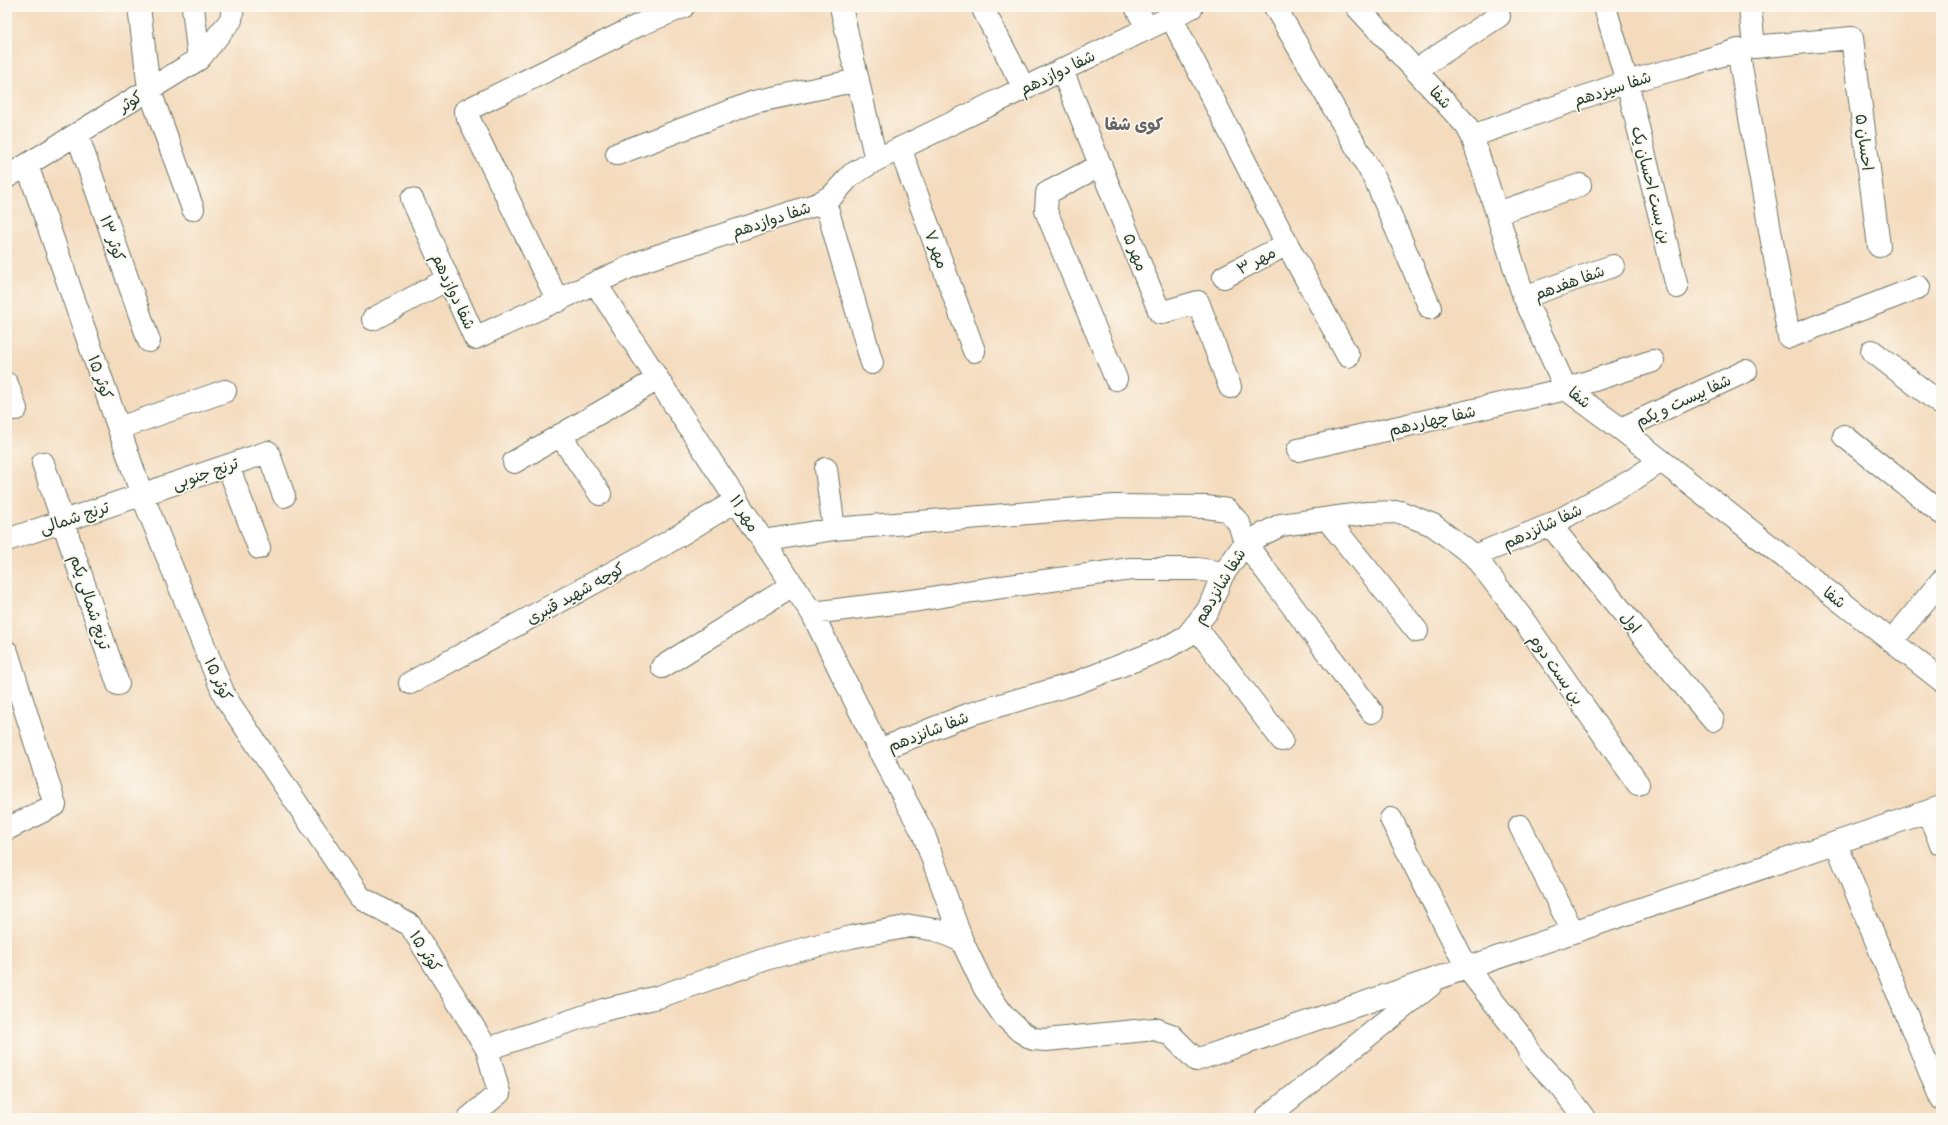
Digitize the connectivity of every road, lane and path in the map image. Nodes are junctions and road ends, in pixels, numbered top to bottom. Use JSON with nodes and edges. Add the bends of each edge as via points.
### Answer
{"nodes":[{"id":1,"x":139,"y":7,"type":"edge"},
{"id":2,"x":192,"y":7,"type":"edge"},
{"id":3,"x":233,"y":7,"type":"edge"},
{"id":4,"x":683,"y":7,"type":"edge"},
{"id":5,"x":841,"y":7,"type":"edge"},
{"id":6,"x":1136,"y":7,"type":"edge"},
{"id":7,"x":1192,"y":7,"type":"edge"},
{"id":8,"x":1275,"y":7,"type":"edge"},
{"id":9,"x":1357,"y":7,"type":"edge"},
{"id":10,"x":1605,"y":7,"type":"edge"},
{"id":11,"x":1750,"y":7,"type":"edge"},
{"id":12,"x":984,"y":11,"type":"dead end"},
{"id":13,"x":1499,"y":16,"type":"dead end"},
{"id":14,"x":1171,"y":17,"type":"junction"},
{"id":15,"x":1147,"y":28,"type":"junction"},
{"id":16,"x":1852,"y":38,"type":"joint"},
{"id":17,"x":1746,"y":48,"type":"junction"},
{"id":18,"x":199,"y":59,"type":"junction"},
{"id":19,"x":1062,"y":70,"type":"junction"},
{"id":20,"x":1416,"y":70,"type":"junction"},
{"id":21,"x":858,"y":80,"type":"junction"},
{"id":22,"x":1627,"y":82,"type":"junction"},
{"id":23,"x":1024,"y":88,"type":"junction"},
{"id":24,"x":150,"y":89,"type":"junction"},
{"id":25,"x":77,"y":134,"type":"junction"},
{"id":26,"x":1472,"y":136,"type":"junction"},
{"id":27,"x":900,"y":148,"type":"junction"},
{"id":28,"x":617,"y":154,"type":"dead end"},
{"id":29,"x":876,"y":160,"type":"junction"},
{"id":30,"x":27,"y":165,"type":"junction"},
{"id":31,"x":1101,"y":166,"type":"junction"},
{"id":32,"x":7,"y":177,"type":"edge"},
{"id":33,"x":1580,"y":185,"type":"dead end"},
{"id":34,"x":412,"y":199,"type":"dead end"},
{"id":35,"x":825,"y":201,"type":"junction"},
{"id":36,"x":193,"y":209,"type":"dead end"},
{"id":37,"x":1497,"y":213,"type":"junction"},
{"id":38,"x":1287,"y":244,"type":"junction"},
{"id":39,"x":1879,"y":246,"type":"dead end"},
{"id":40,"x":1613,"y":266,"type":"dead end"},
{"id":41,"x":1224,"y":277,"type":"dead end"},
{"id":42,"x":448,"y":279,"type":"junction"},
{"id":43,"x":596,"y":284,"type":"junction"},
{"id":44,"x":1676,"y":287,"type":"dead end"},
{"id":45,"x":1919,"y":287,"type":"dead end"},
{"id":46,"x":1524,"y":297,"type":"junction"},
{"id":47,"x":558,"y":301,"type":"junction"},
{"id":48,"x":1430,"y":308,"type":"dead end"},
{"id":49,"x":373,"y":319,"type":"dead end"},
{"id":50,"x":149,"y":341,"type":"dead end"},
{"id":51,"x":974,"y":350,"type":"dead end"},
{"id":52,"x":1872,"y":351,"type":"dead end"},
{"id":53,"x":1348,"y":356,"type":"dead end"},
{"id":54,"x":1653,"y":361,"type":"dead end"},
{"id":55,"x":872,"y":363,"type":"dead end"},
{"id":56,"x":1746,"y":371,"type":"dead end"},
{"id":57,"x":1116,"y":378,"type":"dead end"},
{"id":58,"x":658,"y":379,"type":"junction"},
{"id":59,"x":7,"y":384,"type":"edge"},
{"id":60,"x":1230,"y":387,"type":"dead end"},
{"id":61,"x":1566,"y":389,"type":"junction"},
{"id":62,"x":226,"y":391,"type":"dead end"},
{"id":63,"x":1940,"y":401,"type":"edge"},
{"id":64,"x":16,"y":409,"type":"dead end"},
{"id":65,"x":119,"y":428,"type":"junction"},
{"id":66,"x":1621,"y":429,"type":"junction"},
{"id":67,"x":560,"y":435,"type":"junction"},
{"id":68,"x":1844,"y":436,"type":"dead end"},
{"id":69,"x":1298,"y":450,"type":"dead end"},
{"id":70,"x":1661,"y":461,"type":"junction"},
{"id":71,"x":514,"y":462,"type":"dead end"},
{"id":72,"x":43,"y":464,"type":"dead end"},
{"id":73,"x":228,"y":466,"type":"junction"},
{"id":74,"x":826,"y":469,"type":"dead end"},
{"id":75,"x":600,"y":494,"type":"dead end"},
{"id":76,"x":142,"y":495,"type":"junction"},
{"id":77,"x":284,"y":496,"type":"dead end"},
{"id":78,"x":738,"y":500,"type":"junction"},
{"id":79,"x":1941,"y":513,"type":"edge"},
{"id":80,"x":1327,"y":519,"type":"junction"},
{"id":81,"x":63,"y":520,"type":"junction"},
{"id":82,"x":1550,"y":525,"type":"junction"},
{"id":83,"x":834,"y":529,"type":"junction"},
{"id":84,"x":7,"y":540,"type":"edge"},
{"id":85,"x":763,"y":541,"type":"junction"},
{"id":86,"x":1246,"y":542,"type":"junction"},
{"id":87,"x":259,"y":548,"type":"dead end"},
{"id":88,"x":1474,"y":556,"type":"junction"},
{"id":89,"x":1224,"y":573,"type":"junction"},
{"id":90,"x":1941,"y":581,"type":"edge"},
{"id":91,"x":793,"y":585,"type":"junction"},
{"id":92,"x":812,"y":613,"type":"junction"},
{"id":93,"x":1195,"y":626,"type":"junction"},
{"id":94,"x":1417,"y":631,"type":"dead end"},
{"id":95,"x":1892,"y":641,"type":"junction"},
{"id":96,"x":7,"y":652,"type":"edge"},
{"id":97,"x":662,"y":667,"type":"dead end"},
{"id":98,"x":1941,"y":680,"type":"edge"},
{"id":99,"x":410,"y":683,"type":"dead end"},
{"id":100,"x":118,"y":684,"type":"dead end"},
{"id":101,"x":1372,"y":712,"type":"dead end"},
{"id":102,"x":1713,"y":720,"type":"dead end"},
{"id":103,"x":1282,"y":740,"type":"dead end"},
{"id":104,"x":879,"y":750,"type":"junction"},
{"id":105,"x":1638,"y":784,"type":"dead end"},
{"id":106,"x":1934,"y":810,"type":"edge"},
{"id":107,"x":1391,"y":819,"type":"dead end"},
{"id":108,"x":1520,"y":826,"type":"dead end"},
{"id":109,"x":7,"y":829,"type":"edge"},
{"id":110,"x":1836,"y":843,"type":"junction"},
{"id":111,"x":1941,"y":844,"type":"edge"},
{"id":112,"x":1573,"y":932,"type":"junction"},
{"id":113,"x":962,"y":941,"type":"junction"},
{"id":114,"x":1467,"y":968,"type":"junction"},
{"id":115,"x":1441,"y":977,"type":"junction"},
{"id":116,"x":487,"y":1049,"type":"junction"},
{"id":117,"x":1941,"y":1099,"type":"edge"},
{"id":118,"x":468,"y":1118,"type":"edge"},
{"id":119,"x":1266,"y":1118,"type":"edge"},
{"id":120,"x":1584,"y":1118,"type":"edge"}],
"edges":[{"from":1,"to":24,"type":"street"},
{"from":2,"to":18,"type":"street"},
{"from":3,"to":18,"type":"street","name":"کوثر","via":[[231,20]]},
{"from":4,"to":47,"type":"street","via":[[465,111]]},
{"from":5,"to":21,"type":"street"},
{"from":6,"to":15,"type":"street"},
{"from":7,"to":14,"type":"street","name":"شفا دوازدهم"},
{"from":8,"to":48,"type":"street","via":[[1375,179]]},
{"from":9,"to":20,"type":"street","name":"شفا"},
{"from":10,"to":22,"type":"street","name":"بن بست احسان یک"},
{"from":11,"to":17,"type":"street"},
{"from":12,"to":23,"type":"street"},
{"from":13,"to":20,"type":"street"},
{"from":14,"to":15,"type":"street","name":"شفا دوازدهم"},
{"from":14,"to":38,"type":"street"},
{"from":15,"to":19,"type":"street","name":"شفا دوازدهم"},
{"from":16,"to":17,"type":"street","name":"شفا سیزدهم"},
{"from":16,"to":39,"type":"street","name":"احسان ۵"},
{"from":17,"to":22,"type":"street","name":"شفا سیزدهم"},
{"from":17,"to":45,"type":"street","via":[[1789,337]]},
{"from":18,"to":24,"type":"street","name":"کوثر"},
{"from":19,"to":23,"type":"street","name":"شفا دوازدهم"},
{"from":19,"to":31,"type":"street","name":"مهر ۵"},
{"from":20,"to":26,"type":"street","name":"شفا","via":[[1466,124]]},
{"from":21,"to":28,"type":"street","via":[[754,102]]},
{"from":21,"to":29,"type":"street"},
{"from":22,"to":26,"type":"street","name":"شفا سیزدهم"},
{"from":22,"to":44,"type":"street","name":"بن بست احسان یک"},
{"from":23,"to":27,"type":"street","name":"شفا دوازدهم"},
{"from":24,"to":25,"type":"street","name":"کوثر"},
{"from":24,"to":36,"type":"street"},
{"from":25,"to":30,"type":"street","name":"کوثر"},
{"from":25,"to":50,"type":"street","name":"کوثر ۱۳"},
{"from":26,"to":37,"type":"street","name":"شفا"},
{"from":27,"to":29,"type":"street","name":"شفا دوازدهم"},
{"from":27,"to":51,"type":"street","name":"مهر ۷"},
{"from":29,"to":35,"type":"street","name":"شفا دوازدهم","via":[[851,175]]},
{"from":30,"to":32,"type":"street","name":"کوثر"},
{"from":30,"to":65,"type":"street","name":"کوثر ۱۵"},
{"from":31,"to":57,"type":"street","via":[[1047,193],[1046,211]]},
{"from":31,"to":60,"type":"street","name":"مهر ۵","via":[[1160,313],[1198,302]]},
{"from":33,"to":37,"type":"street"},
{"from":34,"to":42,"type":"street","name":"شفا دوازدهم"},
{"from":35,"to":43,"type":"street","name":"شفا دوازدهم","via":[[672,250]]},
{"from":35,"to":55,"type":"street"},
{"from":37,"to":46,"type":"street","name":"شفا"},
{"from":38,"to":41,"type":"street","name":"مهر ۳"},
{"from":38,"to":53,"type":"street"},
{"from":40,"to":46,"type":"street","name":"شفا هفدهم"},
{"from":42,"to":47,"type":"street","name":"شفا دوازدهم","via":[[475,338]]},
{"from":42,"to":49,"type":"street"},
{"from":43,"to":47,"type":"street","name":"شفا دوازدهم"},
{"from":43,"to":58,"type":"street","name":"مهر ۱۱"},
{"from":46,"to":61,"type":"street","name":"شفا"},
{"from":52,"to":63,"type":"street"},
{"from":54,"to":61,"type":"street","name":"شفا چهاردهم"},
{"from":56,"to":66,"type":"street","name":"شفا بیست و یکم"},
{"from":58,"to":67,"type":"street"},
{"from":58,"to":78,"type":"street","name":"مهر ۱۱"},
{"from":59,"to":64,"type":"street"},
{"from":61,"to":66,"type":"street","name":"شفا"},
{"from":61,"to":69,"type":"street","name":"شفا چهاردهم"},
{"from":62,"to":65,"type":"street"},
{"from":65,"to":76,"type":"street","name":"کوثر ۱۵"},
{"from":66,"to":70,"type":"street","name":"شفا"},
{"from":67,"to":71,"type":"street"},
{"from":67,"to":75,"type":"street"},
{"from":68,"to":79,"type":"street"},
{"from":70,"to":82,"type":"street","name":"شفا شانزدهم","via":[[1631,481]]},
{"from":70,"to":95,"type":"street","name":"شفا"},
{"from":72,"to":81,"type":"street","name":"ترنج شمالی یکم"},
{"from":73,"to":76,"type":"street","name":"ترنج جنوبی"},
{"from":73,"to":77,"type":"street","name":"ترنج جنوبی","via":[[268,452]]},
{"from":73,"to":87,"type":"street"},
{"from":74,"to":83,"type":"street"},
{"from":76,"to":81,"type":"street","name":"ترنج شمالی"},
{"from":76,"to":116,"type":"street","name":"کوثر ۱۵","via":[[225,697],[360,897],[410,925]]},
{"from":78,"to":85,"type":"street","name":"مهر ۱۱"},
{"from":78,"to":99,"type":"street","name":"کوچه شهید قنبری","via":[[665,544]]},
{"from":80,"to":86,"type":"street","name":"شفا شانزدهم","via":[[1281,525]]},
{"from":80,"to":88,"type":"street","name":"شفا شانزدهم","via":[[1368,513],[1400,512],[1433,525]]},
{"from":80,"to":94,"type":"street"},
{"from":81,"to":84,"type":"street","name":"ترنج شمالی"},
{"from":81,"to":100,"type":"street","name":"ترنج شمالی یکم"},
{"from":82,"to":88,"type":"street","name":"شفا شانزدهم"},
{"from":82,"to":102,"type":"street","name":"اول"},
{"from":83,"to":85,"type":"street"},
{"from":83,"to":86,"type":"street","via":[[1114,506],[1206,507],[1227,510],[1239,523]]},
{"from":85,"to":91,"type":"street","name":"مهر ۱۱"},
{"from":86,"to":89,"type":"street","name":"شفا شانزدهم"},
{"from":86,"to":101,"type":"street"},
{"from":88,"to":105,"type":"street","name":"بن بست دوم","via":[[1522,618]]},
{"from":89,"to":92,"type":"street","via":[[1197,569],[1131,569]]},
{"from":89,"to":93,"type":"street","name":"شفا شانزدهم","via":[[1208,610]]},
{"from":90,"to":95,"type":"street"},
{"from":91,"to":92,"type":"street","name":"مهر ۱۱"},
{"from":91,"to":97,"type":"street"},
{"from":92,"to":104,"type":"street","name":"مهر ۱۱"},
{"from":93,"to":103,"type":"street"},
{"from":93,"to":104,"type":"street","name":"شفا شانزدهم","via":[[1187,636],[1166,648],[1073,684],[970,714]]},
{"from":95,"to":98,"type":"street","name":"شفا"},
{"from":96,"to":109,"type":"street","via":[[55,805]]},
{"from":104,"to":113,"type":"street","name":"مهر ۱۱","via":[[924,835]]},
{"from":106,"to":110,"type":"street"},
{"from":106,"to":111,"type":"street"},
{"from":107,"to":114,"type":"street"},
{"from":108,"to":112,"type":"street"},
{"from":110,"to":112,"type":"street"},
{"from":110,"to":117,"type":"street"},
{"from":112,"to":114,"type":"street"},
{"from":113,"to":115,"type":"street","name":"مهر ۱۱","via":[[985,989],[1004,1016],[1020,1032],[1033,1039],[1046,1040],[1155,1029],[1171,1035],[1196,1060]]},
{"from":113,"to":116,"type":"street","via":[[936,930],[911,926],[851,937],[769,958],[665,995],[603,1010]]},
{"from":114,"to":115,"type":"street"},
{"from":114,"to":120,"type":"street","via":[[1522,1038],[1532,1056],[1562,1088]]},
{"from":115,"to":119,"type":"street"},
{"from":116,"to":118,"type":"street","name":"کوثر ۱۵","via":[[499,1093]]}]}
